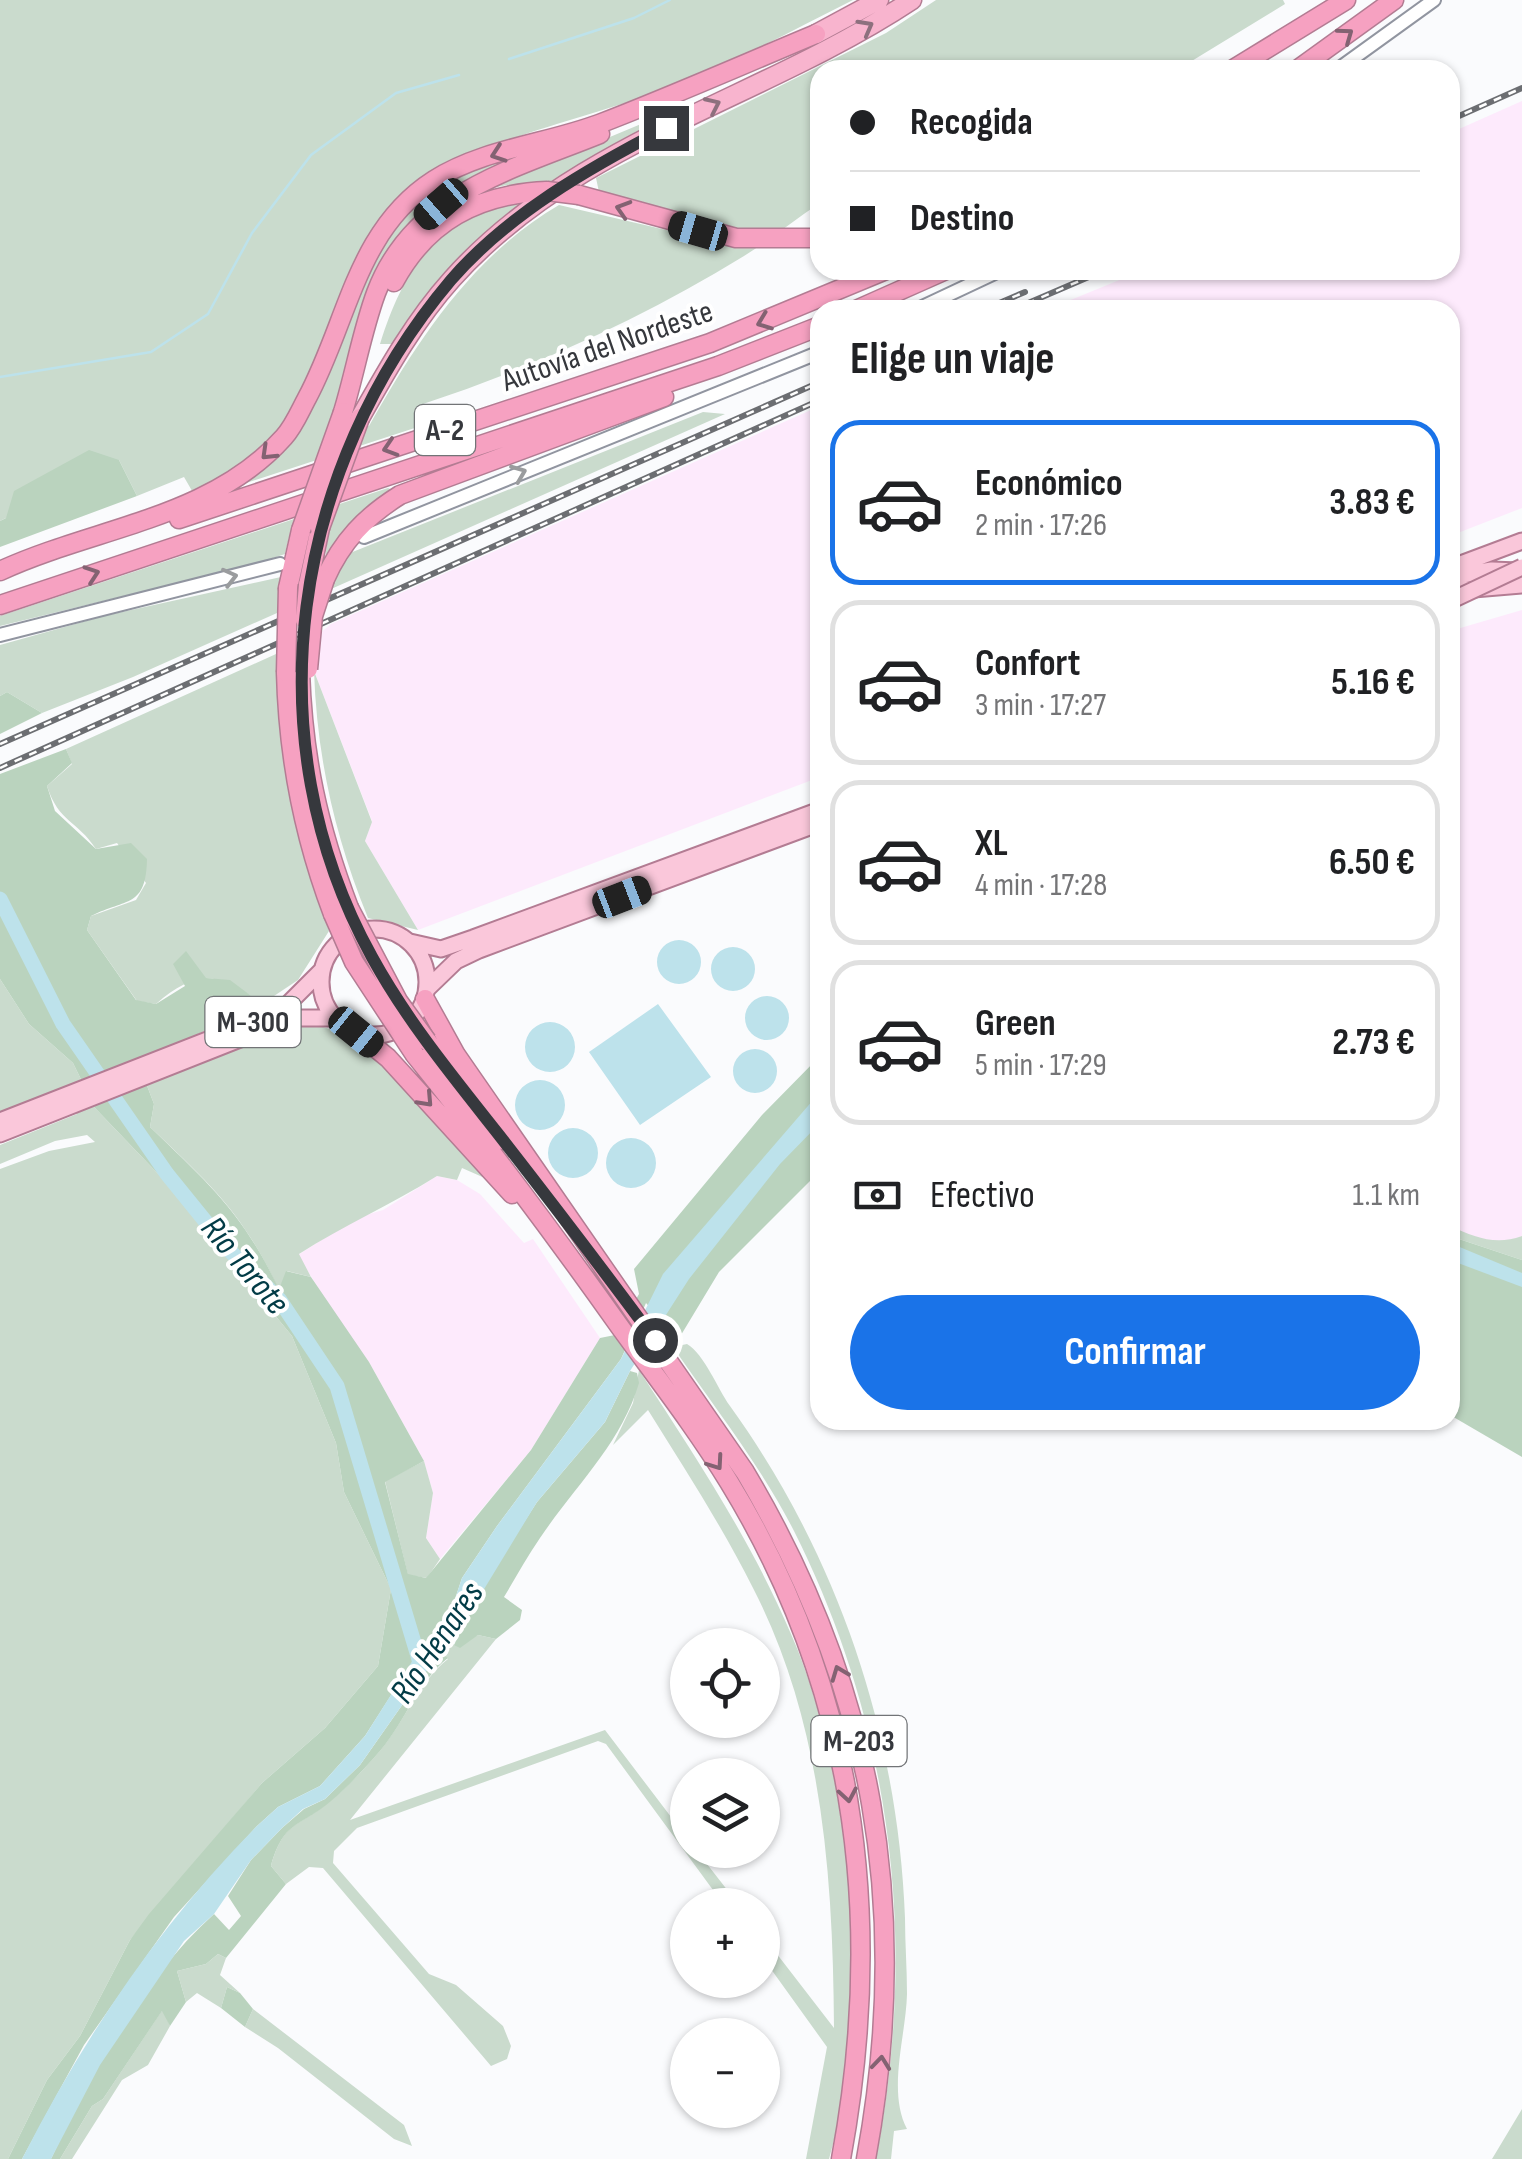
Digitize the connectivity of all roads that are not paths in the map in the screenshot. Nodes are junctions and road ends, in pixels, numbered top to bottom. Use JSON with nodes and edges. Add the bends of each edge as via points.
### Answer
{"nodes":[{"id":1,"x":878,"y":0,"type":"edge"},
{"id":2,"x":912,"y":0,"type":"edge"},
{"id":3,"x":1349,"y":0,"type":"edge"},
{"id":4,"x":1394,"y":0,"type":"edge"},
{"id":5,"x":1434,"y":0,"type":"edge"},
{"id":6,"x":816,"y":34,"type":"junction"},
{"id":7,"x":1249,"y":60,"type":"edge"},
{"id":8,"x":1265,"y":60,"type":"edge"},
{"id":9,"x":1311,"y":60,"type":"edge"},
{"id":10,"x":1352,"y":60,"type":"edge"},
{"id":11,"x":810,"y":238,"type":"edge"},
{"id":12,"x":862,"y":280,"type":"edge"},
{"id":13,"x":924,"y":280,"type":"edge"},
{"id":14,"x":980,"y":280,"type":"edge"},
{"id":15,"x":814,"y":300,"type":"edge"},
{"id":16,"x":878,"y":300,"type":"edge"},
{"id":17,"x":937,"y":300,"type":"edge"},
{"id":18,"x":810,"y":302,"type":"edge"},
{"id":19,"x":810,"y":331,"type":"edge"},
{"id":20,"x":810,"y":332,"type":"edge"},
{"id":21,"x":810,"y":356,"type":"edge"},
{"id":22,"x":352,"y":415,"type":"junction"},
{"id":23,"x":310,"y":529,"type":"junction"},
{"id":24,"x":364,"y":537,"type":"dead end"},
{"id":25,"x":1522,"y":541,"type":"edge"},
{"id":26,"x":280,"y":564,"type":"dead end"},
{"id":27,"x":1460,"y":564,"type":"edge"},
{"id":28,"x":1522,"y":569,"type":"edge"},
{"id":29,"x":0,"y":574,"type":"edge"},
{"id":30,"x":1460,"y":576,"type":"edge"},
{"id":31,"x":316,"y":582,"type":"junction"},
{"id":32,"x":1522,"y":585,"type":"edge"},
{"id":33,"x":1460,"y":590,"type":"edge"},
{"id":34,"x":1460,"y":597,"type":"edge"},
{"id":35,"x":0,"y":606,"type":"edge"},
{"id":36,"x":0,"y":635,"type":"edge"},
{"id":37,"x":298,"y":670,"type":"junction"},
{"id":38,"x":810,"y":814,"type":"edge"},
{"id":39,"x":810,"y":827,"type":"edge"},
{"id":40,"x":340,"y":911,"type":"junction"},
{"id":41,"x":410,"y":942,"type":"junction"},
{"id":42,"x":321,"y":971,"type":"junction"},
{"id":43,"x":426,"y":994,"type":"junction"},
{"id":44,"x":334,"y":1018,"type":"junction"},
{"id":45,"x":356,"y":1032,"type":"junction"},
{"id":46,"x":421,"y":1048,"type":"junction"},
{"id":47,"x":176,"y":1060,"type":"junction"},
{"id":48,"x":72,"y":1101,"type":"junction"},
{"id":49,"x":0,"y":1121,"type":"edge"},
{"id":50,"x":0,"y":1134,"type":"edge"},
{"id":51,"x":614,"y":1284,"type":"junction"},
{"id":52,"x":592,"y":1287,"type":"junction"},
{"id":53,"x":840,"y":2159,"type":"edge"},
{"id":54,"x":866,"y":2159,"type":"edge"}],
"edges":[{"from":1,"to":6,"type":"highway"},
{"from":22,"to":2,"type":"highway","one_way":true,"via":[[452,278],[524,213],[597,164]]},
{"from":3,"to":7,"type":"highway"},
{"from":3,"to":8,"type":"highway"},
{"from":9,"to":4,"type":"highway","one_way":true},
{"from":5,"to":10,"type":"street"},
{"from":6,"to":22,"type":"highway","via":[[441,204],[397,251],[376,294]]},
{"from":6,"to":29,"type":"highway","number":"A-2","one_way":true,"via":[[596,125],[496,153],[436,179],[401,206],[369,246],[315,382],[287,434],[252,469],[176,509]]},
{"from":11,"to":22,"type":"highway","one_way":true,"bridge":true,"via":[[736,238],[547,191],[488,198],[446,218],[408,257],[386,298]]},
{"from":12,"to":15,"type":"highway","name":"Autovía del Nordeste","number":"A-2","one_way":true},
{"from":13,"to":16,"type":"highway"},
{"from":14,"to":17,"type":"street"},
{"from":18,"to":29,"type":"highway","name":"Autovía del Nordeste","number":"A-2","one_way":true,"via":[[710,343]]},
{"from":35,"to":19,"type":"highway","name":"Autovía del Nordeste","number":"A-2","one_way":true},
{"from":20,"to":31,"type":"highway","number":"A-2","via":[[766,358],[400,495],[369,514]]},
{"from":24,"to":21,"type":"street","one_way":true},
{"from":22,"to":23,"type":"highway","bridge":true},
{"from":23,"to":31,"type":"highway"},
{"from":23,"to":37,"type":"highway","number":"M-203","bridge":true,"via":[[288,588]]},
{"from":25,"to":27,"type":"main road"},
{"from":36,"to":26,"type":"street","one_way":true},
{"from":28,"to":30,"type":"main road"},
{"from":28,"to":34,"type":"main road","bridge":true},
{"from":31,"to":37,"type":"highway","bridge":true},
{"from":32,"to":33,"type":"main road"},
{"from":37,"to":40,"type":"highway","number":"M-203","via":[[308,776],[338,879]]},
{"from":37,"to":40,"type":"highway","number":"M-203","via":[[293,775],[305,832]]},
{"from":38,"to":41,"type":"main road","number":"M-300","via":[[440,949]]},
{"from":39,"to":43,"type":"main road","via":[[480,950],[456,961]]},
{"from":40,"to":46,"type":"highway","number":"M-203","bridge":true,"via":[[363,978]]},
{"from":41,"to":42,"type":"main road","number":"M-300","via":[[380,928],[353,932],[327,954]]},
{"from":41,"to":43,"type":"main road","via":[[426,968]]},
{"from":42,"to":44,"type":"main road","number":"M-300","via":[[320,991]]},
{"from":42,"to":47,"type":"main road","number":"M-300","via":[[288,1004]]},
{"from":43,"to":45,"type":"main road","via":[[410,1022],[391,1032]]},
{"from":43,"to":51,"type":"highway","number":"M-203","via":[[456,1055]]},
{"from":44,"to":45,"type":"main road","number":"M-300"},
{"from":44,"to":47,"type":"main road","number":"M-300","via":[[295,1018]]},
{"from":45,"to":52,"type":"highway","one_way":true,"via":[[388,1058]]},
{"from":46,"to":51,"type":"highway","number":"M-203"},
{"from":46,"to":52,"type":"highway","number":"M-203"},
{"from":47,"to":48,"type":"main road","number":"M-300"},
{"from":48,"to":49,"type":"main road","number":"M-300"},
{"from":48,"to":50,"type":"main road","number":"M-300"},
{"from":54,"to":51,"type":"highway","number":"M-203","one_way":true,"via":[[886,2020],[887,1947],[881,1853],[849,1699],[781,1532]]},
{"from":52,"to":53,"type":"highway","number":"M-203","one_way":true,"via":[[728,1481],[794,1614],[827,1704],[857,1850],[863,1946],[861,2020]]}]}
